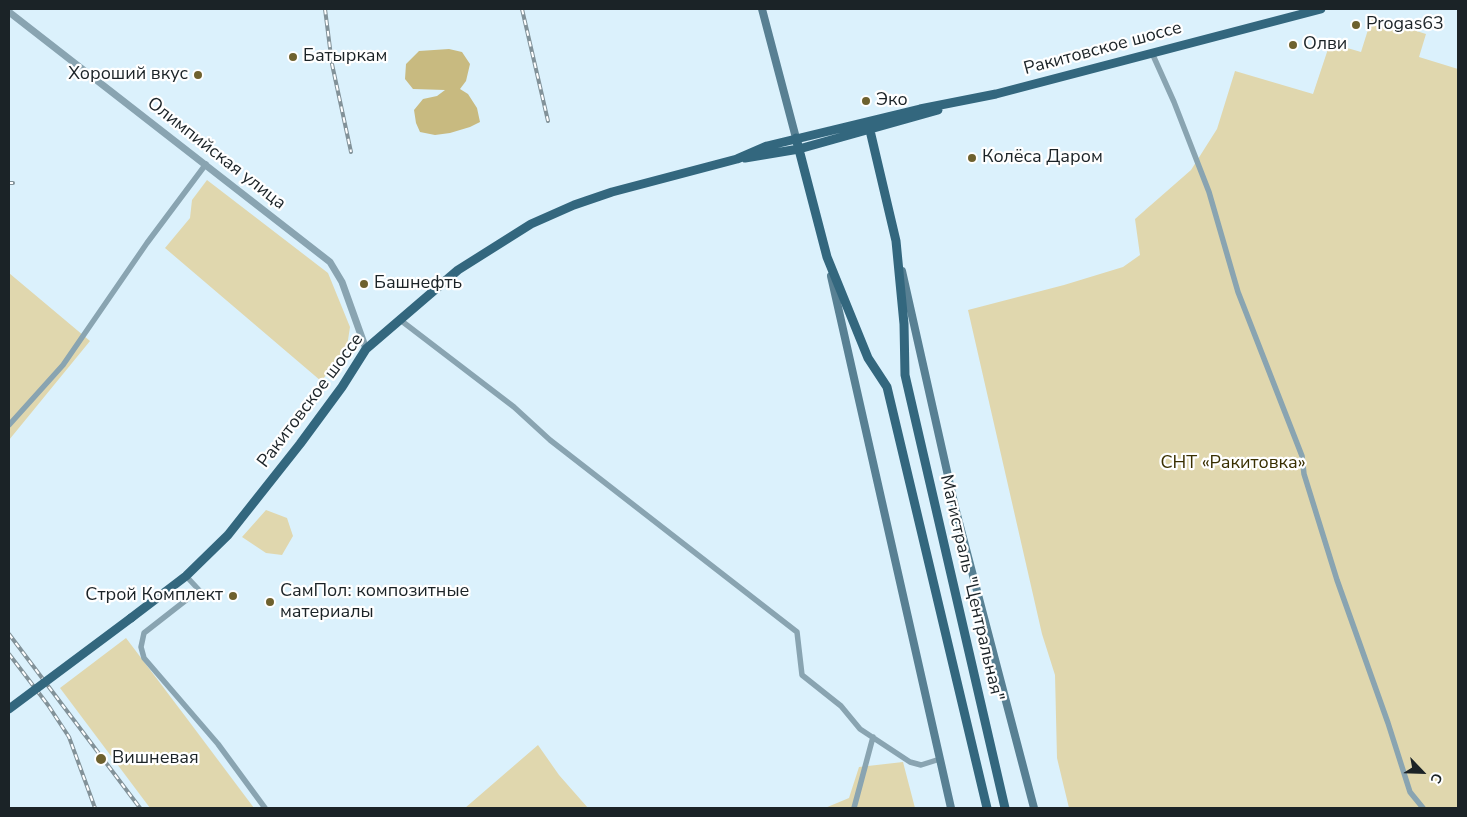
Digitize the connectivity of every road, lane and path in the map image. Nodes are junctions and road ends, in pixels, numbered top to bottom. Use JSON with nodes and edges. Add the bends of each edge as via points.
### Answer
{"nodes":[{"id":1,"x":762,"y":9,"type":"edge"},
{"id":2,"x":1321,"y":9,"type":"edge"},
{"id":3,"x":9,"y":12,"type":"edge"},
{"id":4,"x":1152,"y":53,"type":"junction"},
{"id":5,"x":869,"y":126,"type":"junction"},
{"id":6,"x":796,"y":138,"type":"junction"},
{"id":7,"x":799,"y":149,"type":"junction"},
{"id":8,"x":737,"y":159,"type":"junction"},
{"id":9,"x":206,"y":164,"type":"junction"},
{"id":10,"x":896,"y":242,"type":"junction"},
{"id":11,"x":827,"y":256,"type":"junction"},
{"id":12,"x":399,"y":319,"type":"junction"},
{"id":13,"x":366,"y":349,"type":"junction"},
{"id":14,"x":9,"y":426,"type":"edge"},
{"id":15,"x":186,"y":576,"type":"junction"},
{"id":16,"x":9,"y":709,"type":"edge"},
{"id":17,"x":873,"y":736,"type":"junction"},
{"id":18,"x":940,"y":759,"type":"junction"},
{"id":19,"x":265,"y":808,"type":"edge"},
{"id":20,"x":854,"y":808,"type":"edge"},
{"id":21,"x":951,"y":808,"type":"edge"},
{"id":22,"x":987,"y":808,"type":"edge"},
{"id":23,"x":1005,"y":808,"type":"edge"},
{"id":24,"x":1034,"y":808,"type":"edge"},
{"id":25,"x":1423,"y":808,"type":"edge"}],
"edges":[{"from":1,"to":6,"type":"main road"},
{"from":2,"to":4,"type":"main road","name":"Ракитовское шоссе"},
{"from":3,"to":9,"type":"street","name":"Олимпийская улица"},
{"from":4,"to":5,"type":"main road","name":"Ракитовское шоссе","via":[[952,104],[925,115]]},
{"from":4,"to":25,"type":"street","via":[[1209,192],[1238,292],[1302,456],[1304,474],[1337,580],[1410,792]]},
{"from":5,"to":6,"type":"main road","name":"Ракитовское шоссе"},
{"from":5,"to":7,"type":"main road","name":"Ракитовское шоссе"},
{"from":5,"to":10,"type":"main road","name":"Магистраль \"Центральная\""},
{"from":6,"to":7,"type":"main road","name":"Магистраль \"Центральная\""},
{"from":6,"to":8,"type":"main road","name":"Ракитовское шоссе","via":[[766,146]]},
{"from":7,"to":8,"type":"main road","name":"Ракитовское шоссе"},
{"from":7,"to":11,"type":"main road","name":"Магистраль \"Центральная\""},
{"from":8,"to":12,"type":"main road","name":"Ракитовское шоссе","via":[[612,192],[531,224],[458,270]]},
{"from":9,"to":13,"type":"street","name":"Олимпийская улица","via":[[330,262],[342,282]]},
{"from":9,"to":14,"type":"street","via":[[63,364]]},
{"from":10,"to":23,"type":"main road","name":"Магистраль \"Центральная\"","via":[[905,375]]},
{"from":10,"to":24,"type":"main road","via":[[955,508]]},
{"from":11,"to":18,"type":"main road"},
{"from":11,"to":22,"type":"main road","name":"Магистраль \"Центральная\"","via":[[868,358],[887,387]]},
{"from":12,"to":13,"type":"main road","name":"Ракитовское шоссе"},
{"from":12,"to":17,"type":"street","via":[[797,632],[802,675]]},
{"from":13,"to":15,"type":"main road","name":"Ракитовское шоссе","via":[[342,387],[262,494],[228,536]]},
{"from":15,"to":16,"type":"main road","name":"Ракитовское шоссе","bridge":true},
{"from":15,"to":19,"type":"street","via":[[199,590],[144,633],[141,647],[144,658],[218,744]]},
{"from":17,"to":18,"type":"street","via":[[910,762],[921,764]]},
{"from":17,"to":20,"type":"street"},
{"from":18,"to":21,"type":"main road"}]}
